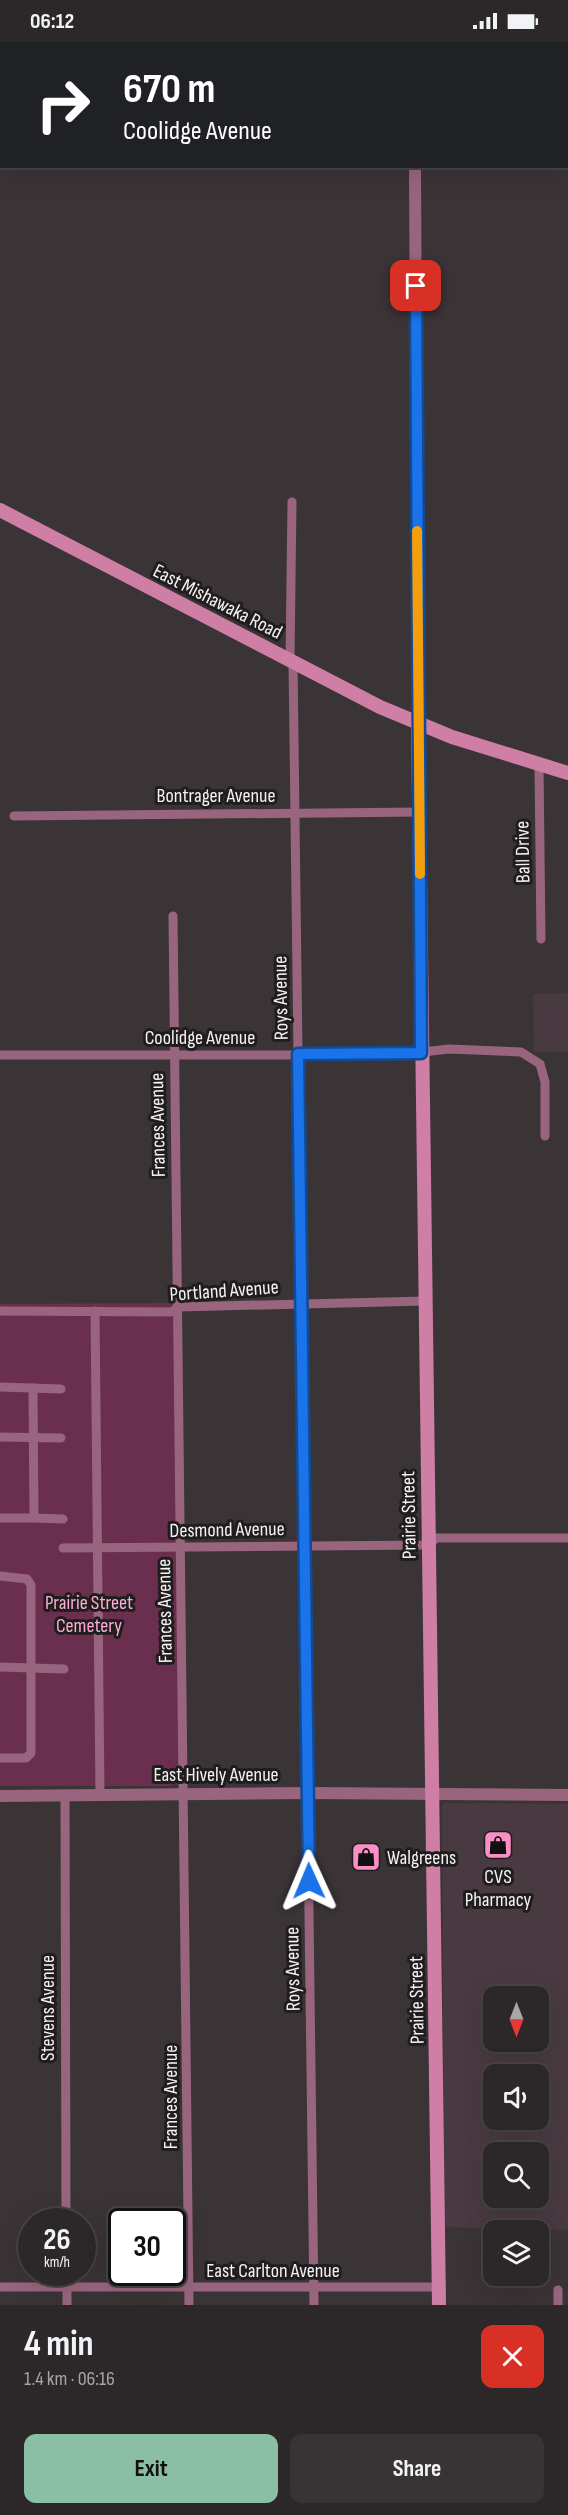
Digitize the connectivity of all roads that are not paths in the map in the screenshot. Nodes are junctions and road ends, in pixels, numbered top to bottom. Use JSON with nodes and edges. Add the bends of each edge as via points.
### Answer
{"nodes":[{"id":1,"x":416,"y":168,"type":"edge"},
{"id":2,"x":292,"y":502,"type":"dead end"},
{"id":3,"x":0,"y":510,"type":"edge"},
{"id":4,"x":291,"y":661,"type":"junction"},
{"id":5,"x":418,"y":724,"type":"junction"},
{"id":6,"x":539,"y":766,"type":"junction"},
{"id":7,"x":568,"y":773,"type":"edge"},
{"id":8,"x":296,"y":812,"type":"junction"},
{"id":9,"x":419,"y":812,"type":"junction"},
{"id":10,"x":14,"y":816,"type":"dead end"},
{"id":11,"x":173,"y":916,"type":"dead end"},
{"id":12,"x":541,"y":939,"type":"dead end"},
{"id":13,"x":421,"y":1053,"type":"junction"},
{"id":14,"x":298,"y":1054,"type":"junction"},
{"id":15,"x":0,"y":1055,"type":"edge"},
{"id":16,"x":173,"y":1055,"type":"junction"},
{"id":17,"x":545,"y":1136,"type":"dead end"},
{"id":18,"x":425,"y":1301,"type":"junction"},
{"id":19,"x":302,"y":1303,"type":"junction"},
{"id":20,"x":179,"y":1307,"type":"junction"},
{"id":21,"x":0,"y":1311,"type":"edge"},
{"id":22,"x":95,"y":1311,"type":"junction"},
{"id":23,"x":0,"y":1387,"type":"edge"},
{"id":24,"x":33,"y":1388,"type":"junction"},
{"id":25,"x":61,"y":1389,"type":"dead end"},
{"id":26,"x":0,"y":1437,"type":"edge"},
{"id":27,"x":33,"y":1438,"type":"junction"},
{"id":28,"x":61,"y":1438,"type":"dead end"},
{"id":29,"x":0,"y":1518,"type":"edge"},
{"id":30,"x":34,"y":1518,"type":"junction"},
{"id":31,"x":63,"y":1519,"type":"dead end"},
{"id":32,"x":568,"y":1538,"type":"edge"},
{"id":33,"x":428,"y":1545,"type":"junction"},
{"id":34,"x":304,"y":1546,"type":"junction"},
{"id":35,"x":63,"y":1548,"type":"dead end"},
{"id":36,"x":182,"y":1548,"type":"junction"},
{"id":37,"x":98,"y":1549,"type":"junction"},
{"id":38,"x":0,"y":1576,"type":"edge"},
{"id":39,"x":0,"y":1668,"type":"edge"},
{"id":40,"x":30,"y":1668,"type":"junction"},
{"id":41,"x":64,"y":1669,"type":"dead end"},
{"id":42,"x":0,"y":1758,"type":"edge"},
{"id":43,"x":308,"y":1793,"type":"junction"},
{"id":44,"x":432,"y":1793,"type":"junction"},
{"id":45,"x":64,"y":1794,"type":"junction"},
{"id":46,"x":100,"y":1794,"type":"junction"},
{"id":47,"x":185,"y":1795,"type":"junction"},
{"id":48,"x":568,"y":1795,"type":"edge"},
{"id":49,"x":0,"y":1796,"type":"edge"},
{"id":50,"x":66,"y":2208,"type":"edge"},
{"id":51,"x":439,"y":2286,"type":"junction"},
{"id":52,"x":0,"y":2287,"type":"edge"},
{"id":53,"x":67,"y":2288,"type":"junction"},
{"id":54,"x":189,"y":2288,"type":"junction"},
{"id":55,"x":314,"y":2288,"type":"junction"},
{"id":56,"x":558,"y":2290,"type":"dead end"},
{"id":57,"x":67,"y":2305,"type":"edge"},
{"id":58,"x":189,"y":2305,"type":"edge"},
{"id":59,"x":314,"y":2305,"type":"edge"},
{"id":60,"x":439,"y":2305,"type":"edge"},
{"id":61,"x":558,"y":2305,"type":"edge"}],
"edges":[{"from":1,"to":5,"type":"street"},
{"from":2,"to":4,"type":"street","name":"Roys Avenue"},
{"from":3,"to":4,"type":"main road","name":"East Mishawaka Road"},
{"from":4,"to":5,"type":"main road","name":"East Mishawaka Road"},
{"from":4,"to":8,"type":"street","name":"Roys Avenue"},
{"from":5,"to":6,"type":"main road","name":"East Mishawaka Road"},
{"from":5,"to":9,"type":"main road","name":"Prairie Street"},
{"from":6,"to":7,"type":"main road","name":"East Mishawaka Road"},
{"from":6,"to":12,"type":"street","name":"Ball Drive"},
{"from":8,"to":9,"type":"street","name":"Bontrager Avenue"},
{"from":8,"to":10,"type":"street","name":"Bontrager Avenue"},
{"from":8,"to":14,"type":"street","name":"Roys Avenue"},
{"from":9,"to":13,"type":"main road","name":"Prairie Street"},
{"from":11,"to":16,"type":"street","name":"Frances Avenue"},
{"from":13,"to":14,"type":"street","name":"Coolidge Avenue"},
{"from":13,"to":17,"type":"street","name":"Coolidge Avenue","via":[[449,1049],[521,1052],[540,1064],[545,1082]]},
{"from":13,"to":18,"type":"main road","name":"Prairie Street"},
{"from":14,"to":16,"type":"street","name":"Coolidge Avenue"},
{"from":14,"to":19,"type":"street","name":"Roys Avenue"},
{"from":15,"to":16,"type":"street","name":"Coolidge Avenue"},
{"from":16,"to":20,"type":"street","name":"Frances Avenue"},
{"from":18,"to":19,"type":"street","name":"Portland Avenue"},
{"from":18,"to":33,"type":"main road","name":"Prairie Street"},
{"from":19,"to":20,"type":"street","name":"Portland Avenue"},
{"from":19,"to":34,"type":"street","name":"Roys Avenue"},
{"from":20,"to":22,"type":"street","name":"Portland Avenue","via":[[171,1312]]},
{"from":20,"to":36,"type":"street","name":"Frances Avenue"},
{"from":21,"to":22,"type":"street","name":"Portland Avenue"},
{"from":22,"to":37,"type":"street"},
{"from":23,"to":24,"type":"street"},
{"from":24,"to":25,"type":"street"},
{"from":24,"to":27,"type":"street"},
{"from":26,"to":27,"type":"street"},
{"from":27,"to":28,"type":"street"},
{"from":27,"to":30,"type":"street"},
{"from":29,"to":30,"type":"street"},
{"from":30,"to":31,"type":"street"},
{"from":32,"to":33,"type":"street","name":"Desmond Avenue","via":[[436,1538]]},
{"from":33,"to":34,"type":"street","name":"Desmond Avenue"},
{"from":33,"to":44,"type":"main road","name":"Prairie Street"},
{"from":34,"to":36,"type":"street","name":"Desmond Avenue"},
{"from":34,"to":43,"type":"street","name":"Roys Avenue"},
{"from":35,"to":37,"type":"street","name":"Desmond Avenue"},
{"from":36,"to":37,"type":"street","name":"Desmond Avenue"},
{"from":36,"to":47,"type":"street","name":"Frances Avenue"},
{"from":37,"to":46,"type":"street"},
{"from":38,"to":40,"type":"street","via":[[21,1576],[31,1585]]},
{"from":39,"to":40,"type":"street"},
{"from":40,"to":41,"type":"street"},
{"from":40,"to":42,"type":"street","via":[[31,1753],[26,1758]]},
{"from":43,"to":44,"type":"street","name":"East Hively Avenue"},
{"from":43,"to":47,"type":"street","name":"East Hively Avenue"},
{"from":43,"to":55,"type":"street","name":"Roys Avenue"},
{"from":44,"to":48,"type":"street","name":"East Hively Avenue"},
{"from":44,"to":51,"type":"main road","name":"Prairie Street"},
{"from":45,"to":46,"type":"street","name":"East Hively Avenue"},
{"from":45,"to":49,"type":"street","name":"East Hively Avenue"},
{"from":45,"to":50,"type":"street","name":"Stevens Avenue"},
{"from":46,"to":47,"type":"street","name":"East Hively Avenue"},
{"from":47,"to":54,"type":"street","name":"Frances Avenue"},
{"from":51,"to":55,"type":"street","name":"East Carlton Avenue"},
{"from":51,"to":60,"type":"main road","name":"Prairie Street"},
{"from":52,"to":53,"type":"street","name":"East Carlton Avenue"},
{"from":53,"to":54,"type":"street","name":"East Carlton Avenue"},
{"from":53,"to":57,"type":"street"},
{"from":54,"to":55,"type":"street","name":"East Carlton Avenue"},
{"from":54,"to":58,"type":"street","name":"Frances Avenue"},
{"from":55,"to":59,"type":"street","name":"Roys Avenue"},
{"from":56,"to":61,"type":"street"}]}
